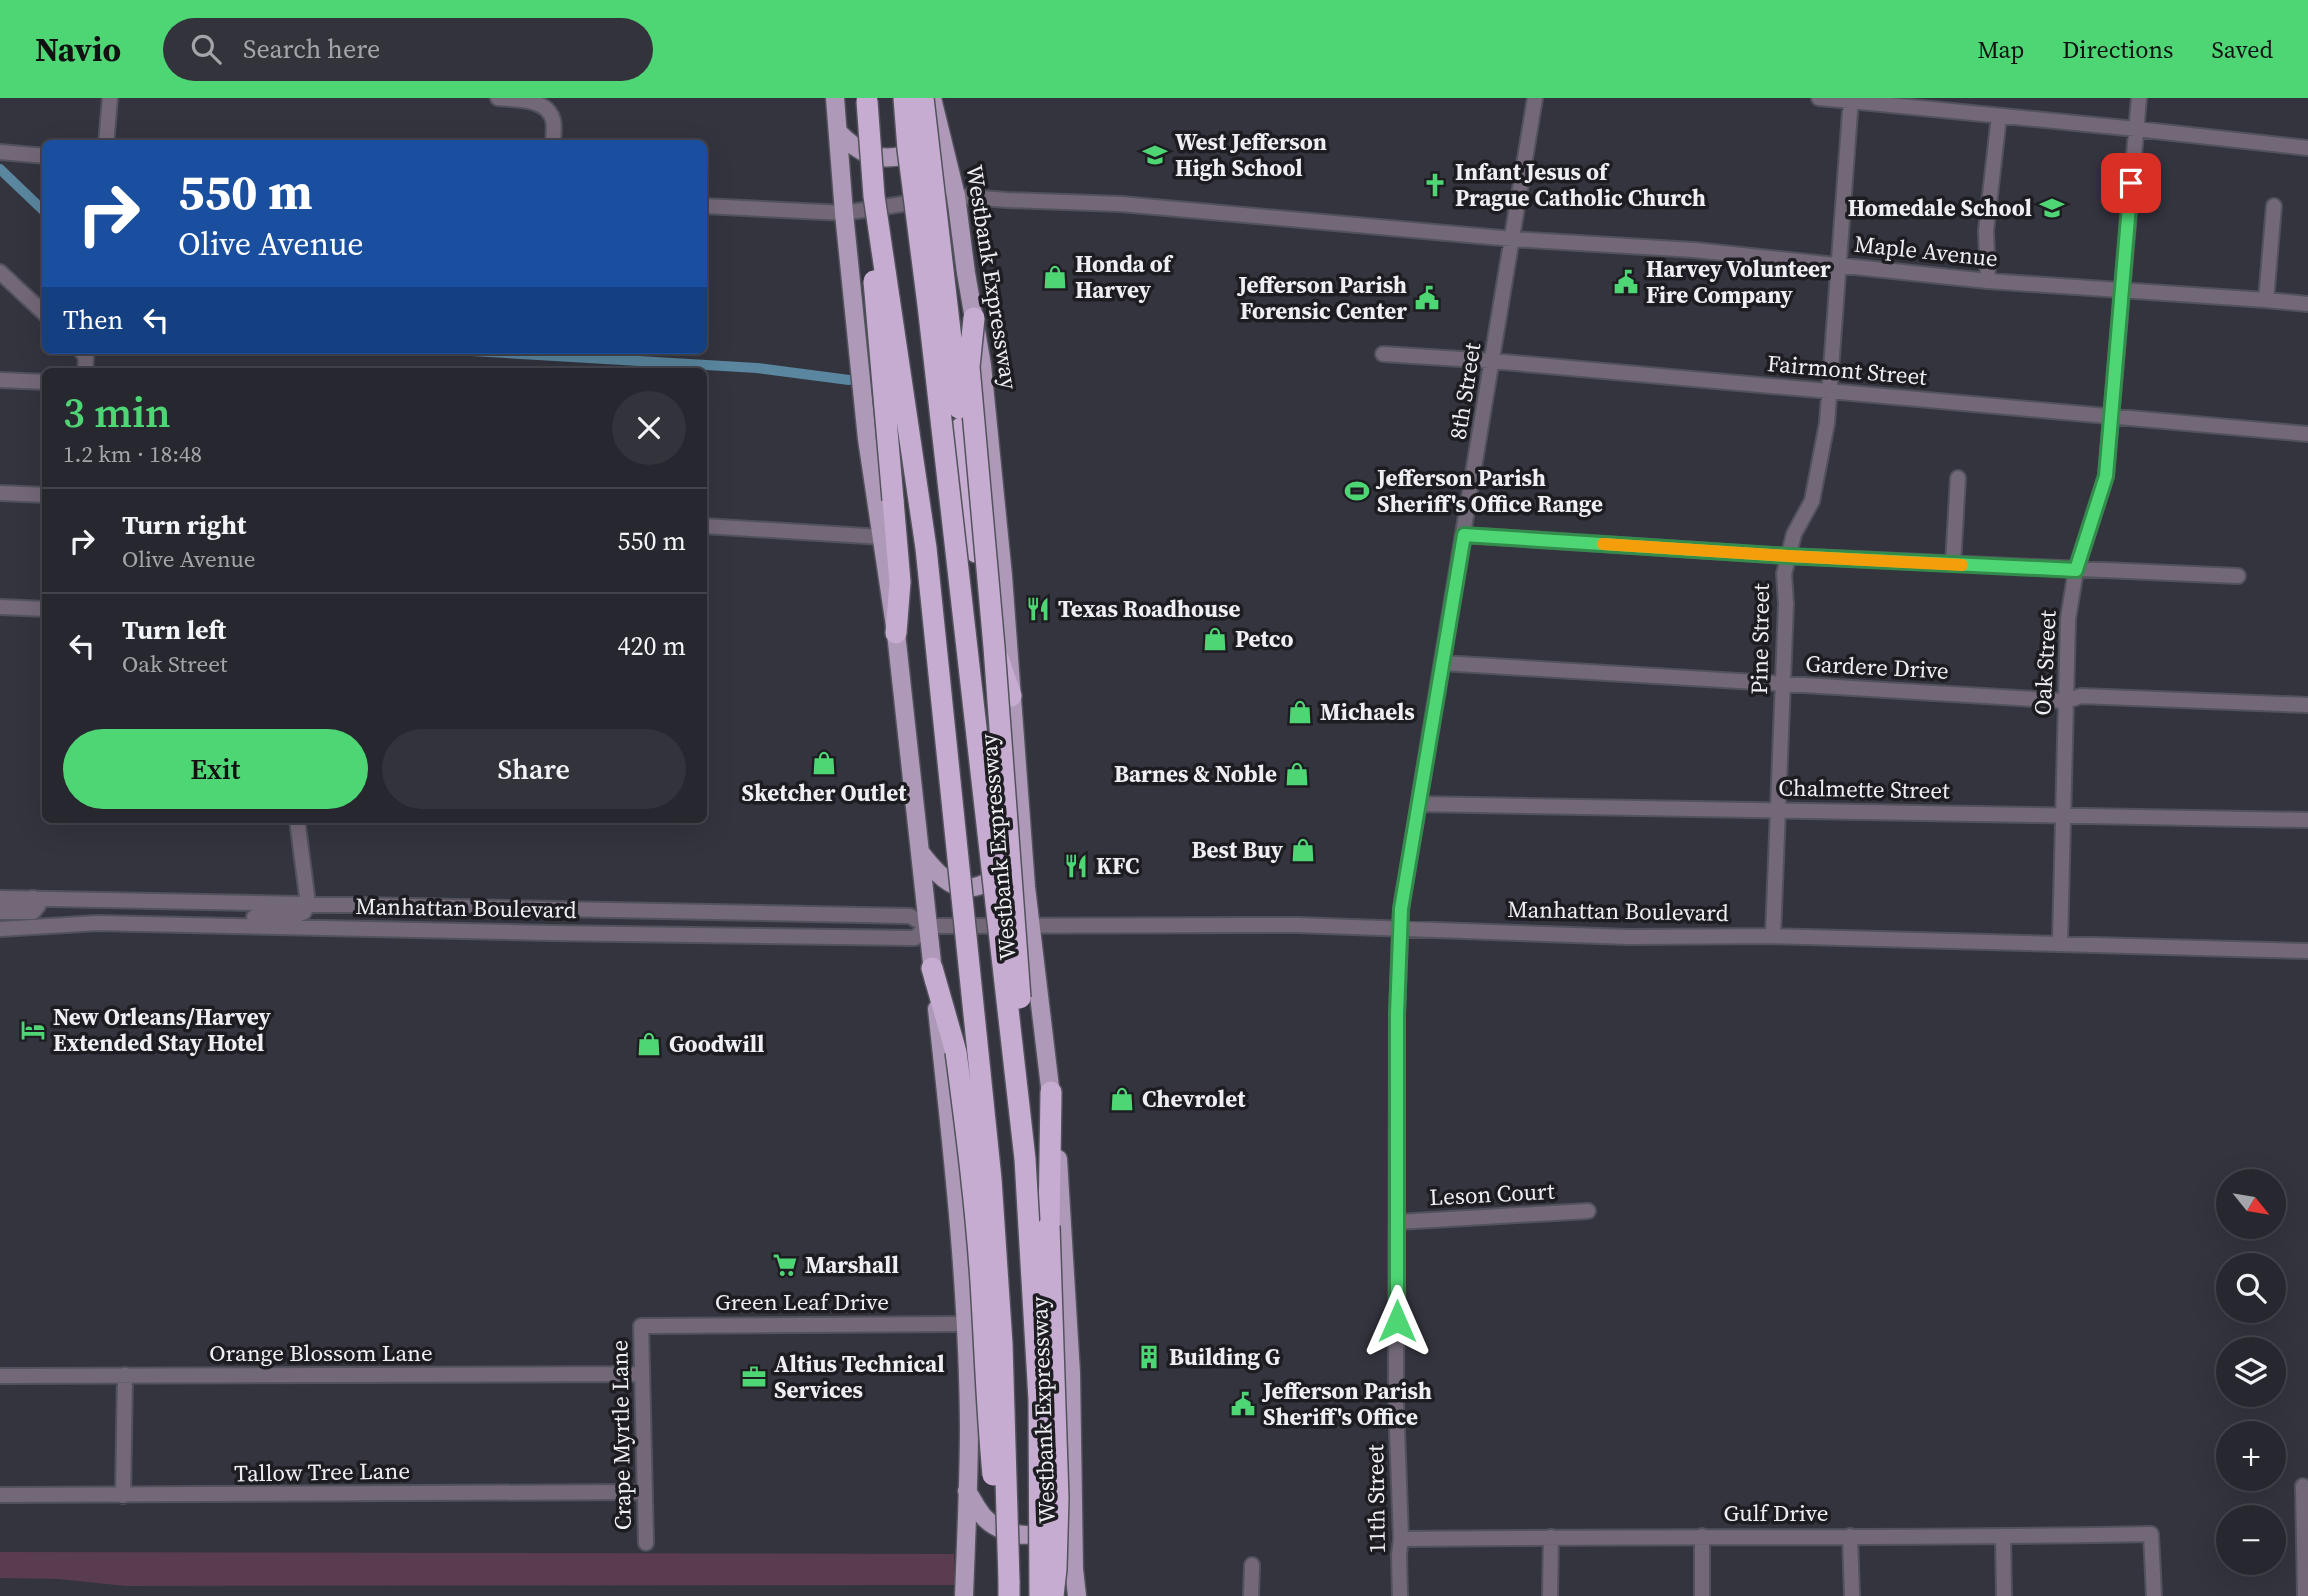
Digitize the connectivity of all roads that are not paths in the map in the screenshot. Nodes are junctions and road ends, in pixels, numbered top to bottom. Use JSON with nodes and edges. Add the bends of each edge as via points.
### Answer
{"nodes":[{"id":1,"x":110,"y":98,"type":"edge"},
{"id":2,"x":498,"y":98,"type":"edge"},
{"id":3,"x":835,"y":98,"type":"edge"},
{"id":4,"x":904,"y":98,"type":"edge"},
{"id":5,"x":923,"y":98,"type":"edge"},
{"id":6,"x":1535,"y":98,"type":"edge"},
{"id":7,"x":1819,"y":98,"type":"edge"},
{"id":8,"x":2139,"y":98,"type":"edge"},
{"id":9,"x":867,"y":99,"type":"edge"},
{"id":10,"x":1851,"y":100,"type":"edge"},
{"id":11,"x":934,"y":107,"type":"edge"},
{"id":12,"x":1999,"y":116,"type":"junction"},
{"id":13,"x":2136,"y":129,"type":"junction"},
{"id":14,"x":839,"y":133,"type":"junction"},
{"id":15,"x":106,"y":140,"type":"edge"},
{"id":16,"x":553,"y":140,"type":"edge"},
{"id":17,"x":2308,"y":148,"type":"edge"},
{"id":18,"x":6,"y":153,"type":"edge"},
{"id":19,"x":42,"y":156,"type":"edge"},
{"id":20,"x":956,"y":196,"type":"junction"},
{"id":21,"x":707,"y":206,"type":"edge"},
{"id":22,"x":2274,"y":206,"type":"dead end"},
{"id":23,"x":844,"y":213,"type":"junction"},
{"id":24,"x":1513,"y":239,"type":"junction"},
{"id":25,"x":1840,"y":264,"type":"junction"},
{"id":26,"x":0,"y":272,"type":"edge"},
{"id":27,"x":1988,"y":282,"type":"junction"},
{"id":28,"x":2121,"y":291,"type":"junction"},
{"id":29,"x":2266,"y":300,"type":"junction"},
{"id":30,"x":2308,"y":304,"type":"edge"},
{"id":31,"x":42,"y":311,"type":"edge"},
{"id":32,"x":974,"y":318,"type":"junction"},
{"id":33,"x":1383,"y":354,"type":"dead end"},
{"id":34,"x":1492,"y":361,"type":"junction"},
{"id":35,"x":0,"y":380,"type":"edge"},
{"id":36,"x":42,"y":382,"type":"edge"},
{"id":37,"x":1829,"y":391,"type":"junction"},
{"id":38,"x":2110,"y":415,"type":"junction"},
{"id":39,"x":2308,"y":434,"type":"edge"},
{"id":40,"x":1958,"y":478,"type":"dead end"},
{"id":41,"x":0,"y":493,"type":"edge"},
{"id":42,"x":42,"y":495,"type":"edge"},
{"id":43,"x":707,"y":526,"type":"edge"},
{"id":44,"x":1464,"y":535,"type":"junction"},
{"id":45,"x":889,"y":537,"type":"junction"},
{"id":46,"x":1788,"y":556,"type":"junction"},
{"id":47,"x":1953,"y":565,"type":"junction"},
{"id":48,"x":2076,"y":570,"type":"junction"},
{"id":49,"x":2238,"y":576,"type":"dead end"},
{"id":50,"x":0,"y":607,"type":"edge"},
{"id":51,"x":42,"y":609,"type":"edge"},
{"id":52,"x":896,"y":633,"type":"joint"},
{"id":53,"x":1442,"y":663,"type":"junction"},
{"id":54,"x":1783,"y":685,"type":"junction"},
{"id":55,"x":1011,"y":696,"type":"junction"},
{"id":56,"x":2066,"y":701,"type":"junction"},
{"id":57,"x":2308,"y":705,"type":"edge"},
{"id":58,"x":1419,"y":804,"type":"junction"},
{"id":59,"x":1777,"y":809,"type":"junction"},
{"id":60,"x":2062,"y":817,"type":"junction"},
{"id":61,"x":2308,"y":820,"type":"edge"},
{"id":62,"x":298,"y":823,"type":"edge"},
{"id":63,"x":1023,"y":850,"type":"junction"},
{"id":64,"x":920,"y":852,"type":"junction"},
{"id":65,"x":0,"y":898,"type":"edge"},
{"id":66,"x":33,"y":898,"type":"junction"},
{"id":67,"x":175,"y":901,"type":"junction"},
{"id":68,"x":308,"y":904,"type":"junction"},
{"id":69,"x":451,"y":907,"type":"junction"},
{"id":70,"x":0,"y":912,"type":"edge"},
{"id":71,"x":831,"y":915,"type":"junction"},
{"id":72,"x":97,"y":923,"type":"junction"},
{"id":73,"x":1031,"y":925,"type":"junction"},
{"id":74,"x":226,"y":926,"type":"junction"},
{"id":75,"x":927,"y":926,"type":"junction"},
{"id":76,"x":1400,"y":928,"type":"junction"},
{"id":77,"x":0,"y":929,"type":"edge"},
{"id":78,"x":367,"y":929,"type":"junction"},
{"id":79,"x":783,"y":935,"type":"junction"},
{"id":80,"x":1773,"y":936,"type":"junction"},
{"id":81,"x":2060,"y":943,"type":"junction"},
{"id":82,"x":2308,"y":951,"type":"edge"},
{"id":83,"x":932,"y":968,"type":"junction"},
{"id":84,"x":1011,"y":1038,"type":"junction"},
{"id":85,"x":1051,"y":1093,"type":"junction"},
{"id":86,"x":1588,"y":1211,"type":"dead end"},
{"id":87,"x":1398,"y":1222,"type":"junction"},
{"id":88,"x":964,"y":1324,"type":"junction"},
{"id":89,"x":641,"y":1326,"type":"joint"},
{"id":90,"x":642,"y":1374,"type":"junction"},
{"id":91,"x":125,"y":1375,"type":"junction"},
{"id":92,"x":0,"y":1376,"type":"edge"},
{"id":93,"x":1396,"y":1402,"type":"joint"},
{"id":94,"x":2303,"y":1486,"type":"dead end"},
{"id":95,"x":967,"y":1491,"type":"junction"},
{"id":96,"x":644,"y":1492,"type":"junction"},
{"id":97,"x":1073,"y":1493,"type":"junction"},
{"id":98,"x":0,"y":1495,"type":"edge"},
{"id":99,"x":124,"y":1496,"type":"junction"},
{"id":100,"x":1702,"y":1536,"type":"junction"},
{"id":101,"x":1850,"y":1536,"type":"junction"},
{"id":102,"x":1551,"y":1537,"type":"junction"},
{"id":103,"x":2003,"y":1537,"type":"junction"},
{"id":104,"x":1401,"y":1539,"type":"junction"},
{"id":105,"x":646,"y":1543,"type":"dead end"},
{"id":106,"x":1252,"y":1565,"type":"dead end"},
{"id":107,"x":1009,"y":1589,"type":"edge"},
{"id":108,"x":964,"y":1596,"type":"edge"},
{"id":109,"x":1040,"y":1596,"type":"edge"},
{"id":110,"x":1054,"y":1596,"type":"edge"},
{"id":111,"x":1077,"y":1596,"type":"edge"},
{"id":112,"x":1251,"y":1596,"type":"edge"},
{"id":113,"x":1400,"y":1596,"type":"edge"},
{"id":114,"x":1550,"y":1596,"type":"edge"},
{"id":115,"x":1702,"y":1596,"type":"edge"},
{"id":116,"x":1852,"y":1596,"type":"edge"},
{"id":117,"x":2004,"y":1596,"type":"edge"},
{"id":118,"x":2154,"y":1596,"type":"edge"},
{"id":119,"x":2305,"y":1596,"type":"edge"}],
"edges":[{"from":1,"to":15,"type":"street"},
{"from":2,"to":16,"type":"street","via":[[544,107],[553,120]]},
{"from":3,"to":14,"type":"main road"},
{"from":4,"to":84,"type":"highway","name":"Westbank Expressway","bridge":true},
{"from":5,"to":55,"type":"highway","bridge":true,"via":[[984,617]]},
{"from":6,"to":24,"type":"street","name":"8th Street"},
{"from":7,"to":10,"type":"street"},
{"from":8,"to":13,"type":"street","name":"Oak Street"},
{"from":9,"to":45,"type":"highway","bridge":true,"via":[[863,157]]},
{"from":9,"to":107,"type":"highway","name":"Westbank Expressway","bridge":true,"via":[[874,196],[926,548],[991,1179],[1002,1344]]},
{"from":10,"to":12,"type":"street"},
{"from":10,"to":25,"type":"street","name":"Pine Street"},
{"from":11,"to":14,"type":"main road","via":[[924,141],[914,152],[878,159]]},
{"from":11,"to":20,"type":"main road","name":"Westbank Expressway"},
{"from":12,"to":13,"type":"street"},
{"from":12,"to":27,"type":"street","via":[[1986,231]]},
{"from":13,"to":17,"type":"street"},
{"from":13,"to":28,"type":"street","name":"Oak Street"},
{"from":14,"to":23,"type":"main road"},
{"from":18,"to":19,"type":"street"},
{"from":20,"to":23,"type":"street","name":"Maple Avenue"},
{"from":20,"to":24,"type":"street","name":"Maple Avenue","via":[[1121,204]]},
{"from":20,"to":32,"type":"main road","name":"Westbank Expressway"},
{"from":21,"to":23,"type":"street","name":"Maple Avenue"},
{"from":22,"to":29,"type":"street"},
{"from":23,"to":45,"type":"main road","via":[[867,439]]},
{"from":24,"to":25,"type":"street","name":"Maple Avenue"},
{"from":24,"to":34,"type":"street","name":"8th Street"},
{"from":25,"to":27,"type":"street","name":"Maple Avenue"},
{"from":25,"to":37,"type":"street","name":"Pine Street"},
{"from":26,"to":31,"type":"street"},
{"from":27,"to":28,"type":"street","name":"Maple Avenue"},
{"from":28,"to":29,"type":"street","name":"Maple Avenue"},
{"from":28,"to":38,"type":"street","name":"Oak Street"},
{"from":29,"to":30,"type":"street","name":"Maple Avenue"},
{"from":32,"to":55,"type":"main road","name":"Westbank Expressway","via":[[988,421]]},
{"from":32,"to":84,"type":"highway","bridge":true,"via":[[969,367],[1020,996]]},
{"from":33,"to":34,"type":"street","name":"Fairmont Street"},
{"from":34,"to":37,"type":"street","name":"Fairmont Street"},
{"from":34,"to":44,"type":"street","name":"8th Street"},
{"from":35,"to":36,"type":"street"},
{"from":37,"to":38,"type":"street","name":"Fairmont Street"},
{"from":37,"to":46,"type":"street","name":"Pine Street","via":[[1812,501]]},
{"from":38,"to":39,"type":"street","name":"Fairmont Street"},
{"from":38,"to":48,"type":"street","name":"Oak Street","via":[[2106,476]]},
{"from":40,"to":47,"type":"street"},
{"from":41,"to":42,"type":"street"},
{"from":43,"to":45,"type":"street"},
{"from":44,"to":46,"type":"street"},
{"from":44,"to":53,"type":"street","name":"8th Street"},
{"from":45,"to":52,"type":"highway","via":[[900,583]]},
{"from":46,"to":47,"type":"street"},
{"from":46,"to":54,"type":"street","name":"Pine Street"},
{"from":47,"to":48,"type":"street"},
{"from":48,"to":49,"type":"street"},
{"from":48,"to":56,"type":"street","name":"Oak Street","via":[[2068,619]]},
{"from":50,"to":51,"type":"street"},
{"from":52,"to":64,"type":"main road"},
{"from":53,"to":54,"type":"street","name":"Gardere Drive"},
{"from":53,"to":58,"type":"street","name":"8th Street"},
{"from":54,"to":56,"type":"street","name":"Gardere Drive"},
{"from":54,"to":59,"type":"street","name":"Pine Street"},
{"from":55,"to":63,"type":"main road","name":"Westbank Expressway"},
{"from":56,"to":57,"type":"street","name":"Gardere Drive","via":[[2081,696]]},
{"from":56,"to":60,"type":"street","name":"Oak Street"},
{"from":58,"to":59,"type":"street","name":"Chalmette Street"},
{"from":58,"to":76,"type":"street","name":"8th Street"},
{"from":59,"to":60,"type":"street","name":"Chalmette Street"},
{"from":59,"to":80,"type":"street","name":"Pine Street"},
{"from":60,"to":61,"type":"street","name":"Chalmette Street"},
{"from":60,"to":81,"type":"street","name":"Oak Street"},
{"from":62,"to":68,"type":"street"},
{"from":63,"to":64,"type":"main road","via":[[997,877],[971,887],[946,881]]},
{"from":63,"to":73,"type":"main road","name":"Westbank Expressway"},
{"from":64,"to":75,"type":"main road"},
{"from":65,"to":66,"type":"street","name":"Manhattan Boulevard"},
{"from":66,"to":67,"type":"street","name":"Manhattan Boulevard"},
{"from":66,"to":70,"type":"street","via":[[38,906],[33,912]]},
{"from":67,"to":68,"type":"street","name":"Manhattan Boulevard"},
{"from":67,"to":72,"type":"street","via":[[168,906],[102,909]]},
{"from":68,"to":69,"type":"street","name":"Manhattan Boulevard"},
{"from":68,"to":74,"type":"street","via":[[295,916],[236,918]]},
{"from":69,"to":71,"type":"street","name":"Manhattan Boulevard"},
{"from":69,"to":78,"type":"street","via":[[433,913],[378,913]]},
{"from":71,"to":75,"type":"street","name":"Manhattan Boulevard","via":[[910,916]]},
{"from":71,"to":79,"type":"street","via":[[824,922],[798,923]]},
{"from":72,"to":74,"type":"street","name":"Manhattan Boulevard"},
{"from":72,"to":77,"type":"street","name":"Manhattan Boulevard"},
{"from":73,"to":75,"type":"street","name":"Manhattan Boulevard"},
{"from":73,"to":76,"type":"street","name":"Manhattan Boulevard"},
{"from":73,"to":85,"type":"main road","name":"Westbank Expressway"},
{"from":74,"to":78,"type":"street","name":"Manhattan Boulevard"},
{"from":75,"to":79,"type":"street","name":"Manhattan Boulevard","via":[[915,938]]},
{"from":75,"to":83,"type":"main road"},
{"from":76,"to":80,"type":"street","name":"Manhattan Boulevard","via":[[1628,937]]},
{"from":76,"to":87,"type":"street","name":"8th Street"},
{"from":78,"to":79,"type":"street","name":"Manhattan Boulevard"},
{"from":80,"to":81,"type":"street","name":"Manhattan Boulevard"},
{"from":81,"to":82,"type":"street","name":"Manhattan Boulevard"},
{"from":83,"to":88,"type":"main road"},
{"from":83,"to":107,"type":"highway","bridge":true,"via":[[956,1052],[970,1156],[1000,1557]]},
{"from":84,"to":109,"type":"highway","name":"Westbank Expressway","bridge":true,"via":[[1034,1297]]},
{"from":85,"to":97,"type":"main road","name":"Westbank Expressway","via":[[1070,1353]]},
{"from":85,"to":110,"type":"highway","bridge":true,"via":[[1049,1226],[1058,1498]]},
{"from":86,"to":87,"type":"street","name":"Leson Court"},
{"from":87,"to":93,"type":"street","name":"8th Street"},
{"from":88,"to":89,"type":"street","name":"Green Leaf Drive"},
{"from":88,"to":95,"type":"main road"},
{"from":89,"to":90,"type":"street","name":"Crape Myrtle Lane"},
{"from":90,"to":91,"type":"street","name":"Orange Blossom Lane"},
{"from":90,"to":96,"type":"street","name":"Crape Myrtle Lane"},
{"from":91,"to":92,"type":"street","name":"Orange Blossom Lane"},
{"from":91,"to":99,"type":"street"},
{"from":93,"to":104,"type":"street","name":"11th Street"},
{"from":94,"to":119,"type":"street"},
{"from":95,"to":97,"type":"main road","via":[[996,1526],[1038,1534],[1059,1517]]},
{"from":95,"to":108,"type":"main road"},
{"from":96,"to":99,"type":"street","name":"Tallow Tree Lane"},
{"from":96,"to":105,"type":"street","name":"Crape Myrtle Lane"},
{"from":97,"to":111,"type":"main road","name":"Westbank Expressway"},
{"from":98,"to":99,"type":"street","name":"Tallow Tree Lane"},
{"from":100,"to":101,"type":"street","name":"Gulf Drive"},
{"from":100,"to":102,"type":"street","name":"Gulf Drive"},
{"from":100,"to":115,"type":"street"},
{"from":101,"to":103,"type":"street","name":"Gulf Drive"},
{"from":101,"to":116,"type":"street"},
{"from":102,"to":104,"type":"street","name":"Gulf Drive"},
{"from":102,"to":114,"type":"street"},
{"from":103,"to":117,"type":"street"},
{"from":103,"to":118,"type":"street","name":"Gulf Drive","via":[[2151,1534]]},
{"from":104,"to":113,"type":"street","name":"11th Street"},
{"from":106,"to":112,"type":"street"}]}
